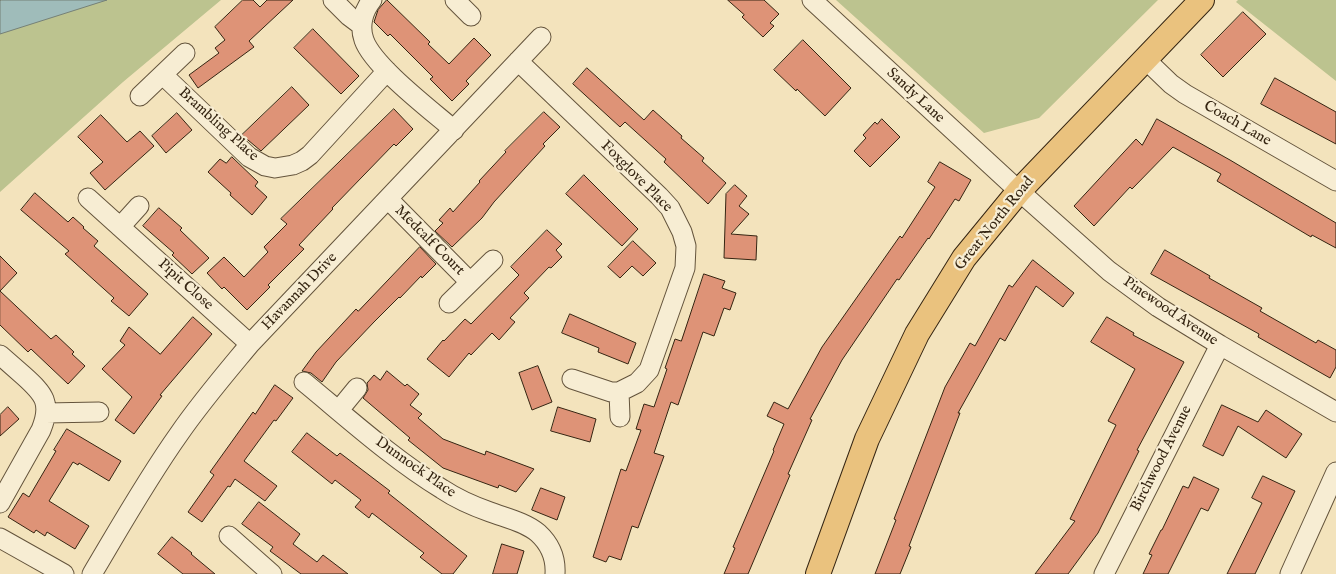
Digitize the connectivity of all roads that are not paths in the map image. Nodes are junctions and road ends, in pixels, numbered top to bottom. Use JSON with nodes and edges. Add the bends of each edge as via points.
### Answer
{"nodes":[{"id":1,"x":333,"y":0,"type":"edge"},
{"id":2,"x":372,"y":0,"type":"edge"},
{"id":3,"x":455,"y":0,"type":"edge"},
{"id":4,"x":812,"y":0,"type":"edge"},
{"id":5,"x":1202,"y":0,"type":"edge"},
{"id":6,"x":471,"y":16,"type":"dead end"},
{"id":7,"x":362,"y":25,"type":"junction"},
{"id":8,"x":541,"y":37,"type":"dead end"},
{"id":9,"x":185,"y":53,"type":"dead end"},
{"id":10,"x":1145,"y":59,"type":"junction"},
{"id":11,"x":518,"y":61,"type":"junction"},
{"id":12,"x":387,"y":71,"type":"junction"},
{"id":13,"x":163,"y":75,"type":"junction"},
{"id":14,"x":140,"y":96,"type":"dead end"},
{"id":15,"x":454,"y":130,"type":"junction"},
{"id":16,"x":1336,"y":181,"type":"edge"},
{"id":17,"x":1019,"y":191,"type":"junction"},
{"id":18,"x":88,"y":198,"type":"dead end"},
{"id":19,"x":388,"y":199,"type":"junction"},
{"id":20,"x":139,"y":206,"type":"dead end"},
{"id":21,"x":120,"y":227,"type":"junction"},
{"id":22,"x":493,"y":260,"type":"dead end"},
{"id":23,"x":470,"y":282,"type":"junction"},
{"id":24,"x":449,"y":303,"type":"dead end"},
{"id":25,"x":250,"y":344,"type":"junction"},
{"id":26,"x":1220,"y":345,"type":"junction"},
{"id":27,"x":0,"y":355,"type":"edge"},
{"id":28,"x":572,"y":379,"type":"dead end"},
{"id":29,"x":304,"y":382,"type":"dead end"},
{"id":30,"x":357,"y":388,"type":"dead end"},
{"id":31,"x":619,"y":392,"type":"junction"},
{"id":32,"x":339,"y":410,"type":"junction"},
{"id":33,"x":99,"y":412,"type":"dead end"},
{"id":34,"x":1336,"y":412,"type":"edge"},
{"id":35,"x":46,"y":413,"type":"junction"},
{"id":36,"x":620,"y":417,"type":"dead end"},
{"id":37,"x":1336,"y":472,"type":"edge"},
{"id":38,"x":0,"y":503,"type":"edge"},
{"id":39,"x":229,"y":536,"type":"dead end"},
{"id":40,"x":0,"y":538,"type":"edge"},
{"id":41,"x":64,"y":574,"type":"edge"},
{"id":42,"x":92,"y":574,"type":"edge"},
{"id":43,"x":272,"y":574,"type":"edge"},
{"id":44,"x":555,"y":574,"type":"edge"},
{"id":45,"x":818,"y":574,"type":"edge"},
{"id":46,"x":1104,"y":574,"type":"edge"},
{"id":47,"x":1290,"y":574,"type":"edge"}],
"edges":[{"from":1,"to":7,"type":"street"},
{"from":2,"to":7,"type":"street"},
{"from":3,"to":6,"type":"street"},
{"from":4,"to":17,"type":"street","name":"Sandy Lane"},
{"from":5,"to":10,"type":"main road","name":"Great North Road"},
{"from":7,"to":12,"type":"street","via":[[367,48]]},
{"from":8,"to":11,"type":"street","name":"Havannah Drive"},
{"from":9,"to":13,"type":"street"},
{"from":10,"to":16,"type":"street","name":"Coach Lane","via":[[1185,94]]},
{"from":10,"to":17,"type":"main road","name":"Great North Road"},
{"from":11,"to":15,"type":"street","name":"Havannah Drive"},
{"from":11,"to":31,"type":"street","name":"Foxglove Place","via":[[659,196],[670,208],[682,232],[686,246],[685,268],[653,362],[644,378]]},
{"from":12,"to":13,"type":"street","name":"Brambling Place","via":[[310,155],[293,165],[275,168],[249,157]]},
{"from":12,"to":15,"type":"street"},
{"from":13,"to":14,"type":"street"},
{"from":15,"to":19,"type":"street","name":"Havannah Drive"},
{"from":17,"to":26,"type":"street","name":"Pinewood Avenue","via":[[1109,271],[1158,307]]},
{"from":17,"to":45,"type":"main road","name":"Great North Road","via":[[964,258],[916,334],[867,439]]},
{"from":18,"to":21,"type":"street","name":"Pipit Close"},
{"from":19,"to":23,"type":"street","name":"Medcalf Court"},
{"from":19,"to":25,"type":"street","name":"Havannah Drive"},
{"from":20,"to":21,"type":"street"},
{"from":21,"to":25,"type":"street","name":"Pipit Close"},
{"from":22,"to":23,"type":"street","name":"Medcalf Court"},
{"from":23,"to":24,"type":"street","name":"Medcalf Court"},
{"from":25,"to":42,"type":"street","name":"Havannah Drive","via":[[179,434],[140,492]]},
{"from":26,"to":34,"type":"street","name":"Pinewood Avenue"},
{"from":26,"to":46,"type":"street","name":"Birchwood Avenue"},
{"from":27,"to":35,"type":"street","via":[[43,395]]},
{"from":28,"to":31,"type":"street"},
{"from":29,"to":32,"type":"street","name":"Dunnock Place"},
{"from":30,"to":32,"type":"street"},
{"from":31,"to":36,"type":"street"},
{"from":32,"to":44,"type":"street","name":"Dunnock Place","via":[[443,490],[538,533],[553,555]]},
{"from":33,"to":35,"type":"street"},
{"from":35,"to":38,"type":"street","via":[[41,430]]},
{"from":37,"to":47,"type":"street"},
{"from":39,"to":43,"type":"street"},
{"from":40,"to":41,"type":"street"}]}
